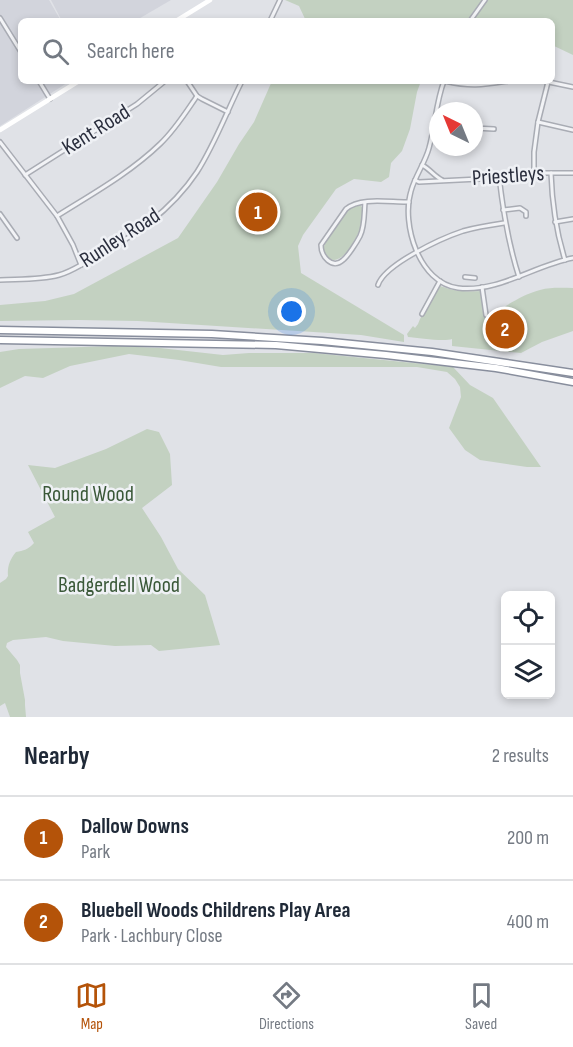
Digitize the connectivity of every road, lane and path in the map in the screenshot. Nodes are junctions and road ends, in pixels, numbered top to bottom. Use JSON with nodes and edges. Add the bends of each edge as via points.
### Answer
{"nodes":[{"id":1,"x":210,"y":0,"type":"edge"},
{"id":2,"x":280,"y":0,"type":"edge"},
{"id":3,"x":485,"y":0,"type":"edge"},
{"id":4,"x":0,"y":18,"type":"edge"},
{"id":5,"x":181,"y":18,"type":"edge"},
{"id":6,"x":271,"y":18,"type":"edge"},
{"id":7,"x":472,"y":18,"type":"edge"},
{"id":8,"x":18,"y":47,"type":"edge"},
{"id":9,"x":555,"y":82,"type":"edge"},
{"id":10,"x":41,"y":84,"type":"edge"},
{"id":11,"x":74,"y":84,"type":"edge"},
{"id":12,"x":161,"y":84,"type":"edge"},
{"id":13,"x":189,"y":84,"type":"edge"},
{"id":14,"x":241,"y":84,"type":"edge"},
{"id":15,"x":443,"y":84,"type":"edge"},
{"id":16,"x":458,"y":84,"type":"edge"},
{"id":17,"x":491,"y":84,"type":"edge"},
{"id":18,"x":546,"y":84,"type":"edge"},
{"id":19,"x":573,"y":87,"type":"edge"},
{"id":20,"x":197,"y":96,"type":"junction"},
{"id":21,"x":50,"y":99,"type":"junction"},
{"id":22,"x":440,"y":102,"type":"edge"},
{"id":23,"x":228,"y":112,"type":"junction"},
{"id":24,"x":538,"y":122,"type":"junction"},
{"id":25,"x":483,"y":128,"type":"edge"},
{"id":26,"x":494,"y":129,"type":"dead end"},
{"id":27,"x":0,"y":130,"type":"edge"},
{"id":28,"x":573,"y":130,"type":"edge"},
{"id":29,"x":0,"y":142,"type":"edge"},
{"id":30,"x":429,"y":150,"type":"edge"},
{"id":31,"x":422,"y":165,"type":"junction"},
{"id":32,"x":534,"y":172,"type":"junction"},
{"id":33,"x":551,"y":172,"type":"junction"},
{"id":34,"x":573,"y":172,"type":"edge"},
{"id":35,"x":25,"y":175,"type":"junction"},
{"id":36,"x":498,"y":176,"type":"junction"},
{"id":37,"x":415,"y":180,"type":"junction"},
{"id":38,"x":443,"y":181,"type":"junction"},
{"id":39,"x":365,"y":202,"type":"junction"},
{"id":40,"x":409,"y":202,"type":"junction"},
{"id":41,"x":502,"y":210,"type":"junction"},
{"id":42,"x":0,"y":214,"type":"edge"},
{"id":43,"x":57,"y":216,"type":"junction"},
{"id":44,"x":526,"y":216,"type":"dead end"},
{"id":45,"x":573,"y":219,"type":"edge"},
{"id":46,"x":504,"y":222,"type":"junction"},
{"id":47,"x":555,"y":222,"type":"junction"},
{"id":48,"x":17,"y":238,"type":"dead end"},
{"id":49,"x":417,"y":252,"type":"junction"},
{"id":50,"x":573,"y":258,"type":"edge"},
{"id":51,"x":565,"y":260,"type":"junction"},
{"id":52,"x":81,"y":265,"type":"junction"},
{"id":53,"x":465,"y":277,"type":"dead end"},
{"id":54,"x":519,"y":277,"type":"junction"},
{"id":55,"x":475,"y":278,"type":"dead end"},
{"id":56,"x":0,"y":280,"type":"edge"},
{"id":57,"x":440,"y":281,"type":"junction"},
{"id":58,"x":378,"y":285,"type":"dead end"},
{"id":59,"x":482,"y":287,"type":"junction"},
{"id":60,"x":422,"y":314,"type":"dead end"},
{"id":61,"x":486,"y":315,"type":"dead end"},
{"id":62,"x":0,"y":330,"type":"edge"},
{"id":63,"x":0,"y":340,"type":"edge"},
{"id":64,"x":573,"y":373,"type":"edge"},
{"id":65,"x":573,"y":382,"type":"edge"}],
"edges":[{"from":1,"to":5,"type":"street"},
{"from":2,"to":6,"type":"street"},
{"from":3,"to":7,"type":"street"},
{"from":4,"to":8,"type":"street"},
{"from":9,"to":19,"type":"street"},
{"from":10,"to":21,"type":"street"},
{"from":11,"to":21,"type":"street"},
{"from":12,"to":35,"type":"street","name":"Kent Road","via":[[137,104]]},
{"from":13,"to":20,"type":"street"},
{"from":14,"to":23,"type":"street","name":"Runley Road"},
{"from":15,"to":22,"type":"street"},
{"from":16,"to":17,"type":"street"},
{"from":18,"to":24,"type":"street"},
{"from":20,"to":23,"type":"street"},
{"from":20,"to":43,"type":"street","via":[[175,128],[149,154]]},
{"from":21,"to":27,"type":"street"},
{"from":23,"to":52,"type":"street","name":"Runley Road","via":[[197,171],[176,198],[135,234]]},
{"from":24,"to":28,"type":"street"},
{"from":24,"to":32,"type":"street"},
{"from":25,"to":26,"type":"street"},
{"from":29,"to":35,"type":"street"},
{"from":30,"to":31,"type":"street"},
{"from":31,"to":37,"type":"street"},
{"from":31,"to":38,"type":"street","name":"Priestleys"},
{"from":32,"to":33,"type":"street","name":"Priestleys"},
{"from":32,"to":36,"type":"street","name":"Priestleys"},
{"from":33,"to":34,"type":"street","name":"Priestleys"},
{"from":33,"to":47,"type":"street"},
{"from":35,"to":43,"type":"street"},
{"from":36,"to":38,"type":"street","name":"Priestleys"},
{"from":36,"to":41,"type":"street"},
{"from":37,"to":38,"type":"street","name":"Priestleys"},
{"from":37,"to":40,"type":"street"},
{"from":39,"to":39,"type":"street","via":[[346,208],[321,245],[327,261],[343,260],[360,236]]},
{"from":39,"to":40,"type":"street"},
{"from":40,"to":49,"type":"street","via":[[411,234]]},
{"from":41,"to":44,"type":"street","via":[[520,208]]},
{"from":41,"to":46,"type":"street"},
{"from":42,"to":48,"type":"street"},
{"from":43,"to":52,"type":"street"},
{"from":45,"to":47,"type":"street"},
{"from":46,"to":49,"type":"street","via":[[460,232]]},
{"from":46,"to":54,"type":"street"},
{"from":47,"to":51,"type":"street"},
{"from":49,"to":57,"type":"street","via":[[427,270]]},
{"from":49,"to":58,"type":"street","via":[[399,262]]},
{"from":50,"to":51,"type":"street"},
{"from":51,"to":54,"type":"street"},
{"from":52,"to":56,"type":"street","name":"Runley Road","via":[[62,275]]},
{"from":53,"to":55,"type":"street"},
{"from":54,"to":59,"type":"street"},
{"from":57,"to":59,"type":"street","via":[[458,288]]},
{"from":57,"to":60,"type":"street"},
{"from":59,"to":61,"type":"street"},
{"from":62,"to":64,"type":"highway","via":[[316,340]]},
{"from":63,"to":65,"type":"highway","via":[[276,345],[496,368]]}]}
